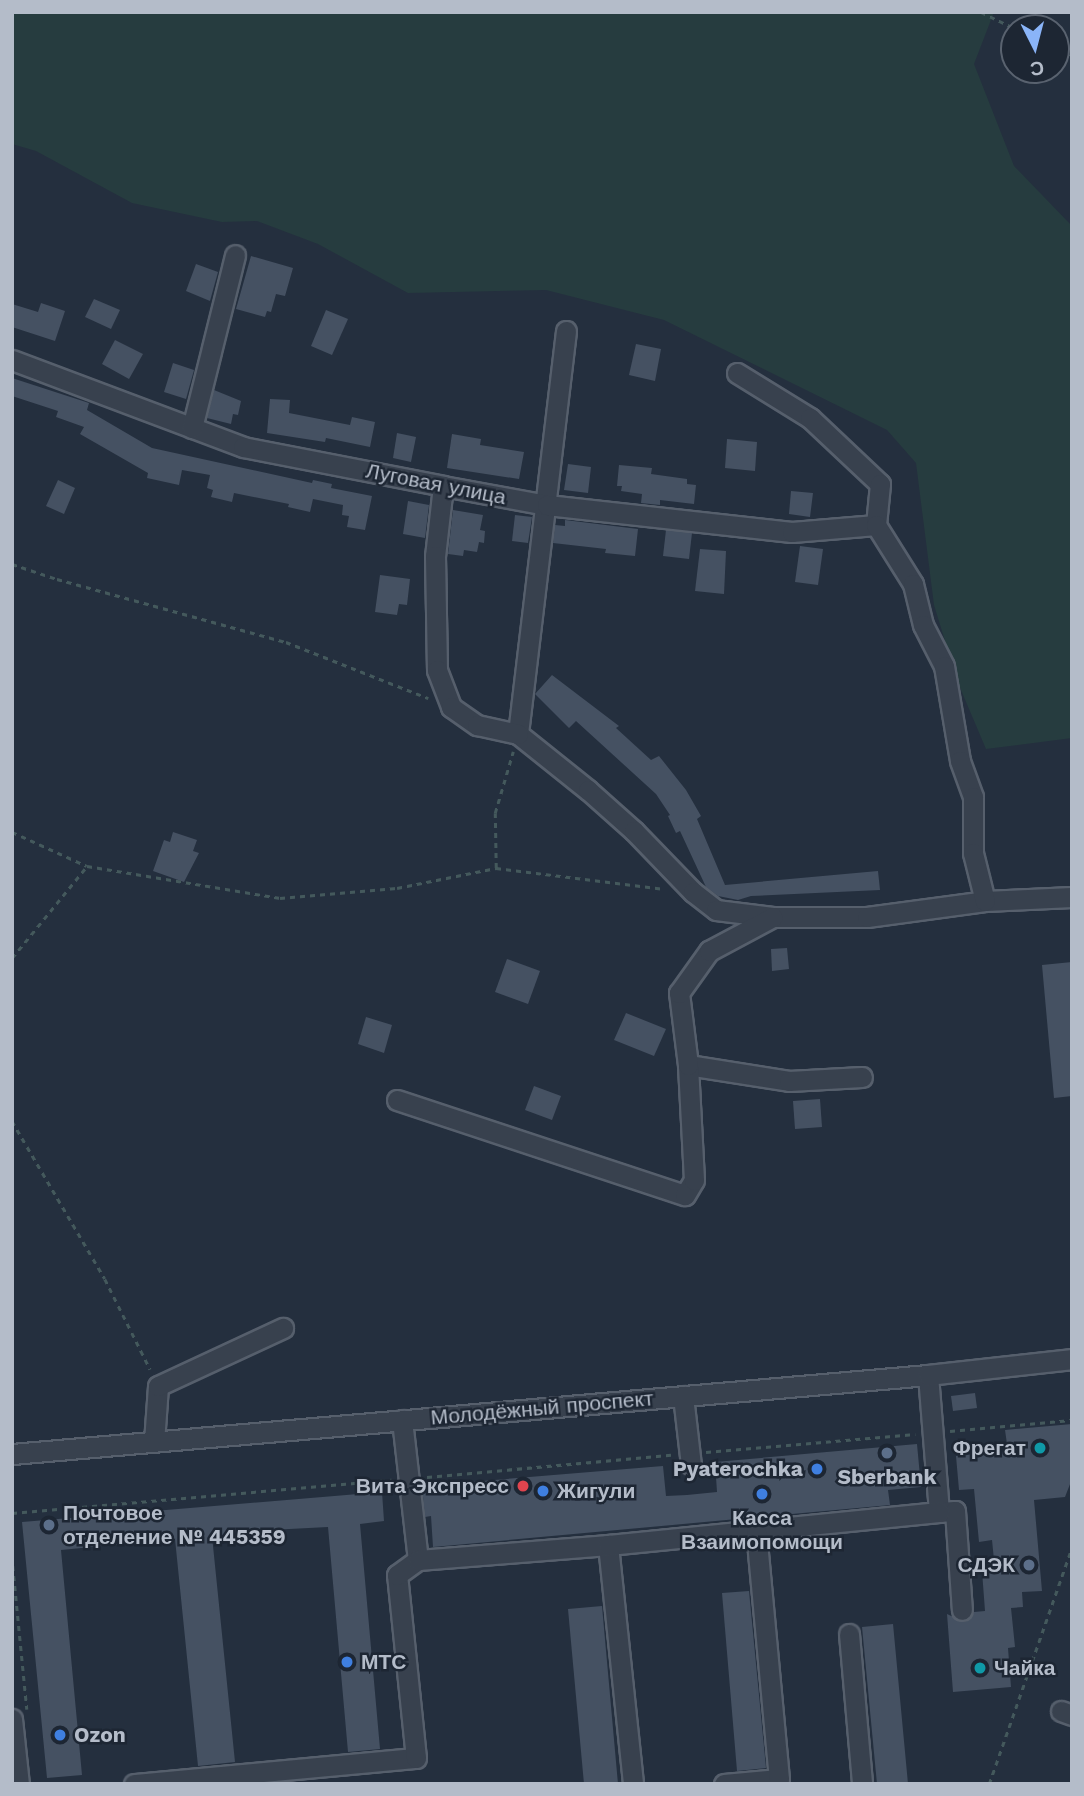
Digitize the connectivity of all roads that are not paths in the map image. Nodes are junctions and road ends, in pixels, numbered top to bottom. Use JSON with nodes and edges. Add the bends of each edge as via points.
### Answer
{"nodes":[{"id":1,"x":235,"y":255,"type":"dead end"},
{"id":2,"x":566,"y":331,"type":"dead end"},
{"id":3,"x":12,"y":360,"type":"edge"},
{"id":4,"x":737,"y":373,"type":"dead end"},
{"id":5,"x":192,"y":428,"type":"junction"},
{"id":6,"x":443,"y":486,"type":"junction"},
{"id":7,"x":547,"y":505,"type":"junction"},
{"id":8,"x":876,"y":525,"type":"junction"},
{"id":9,"x":518,"y":734,"type":"junction"},
{"id":10,"x":1072,"y":897,"type":"edge"},
{"id":11,"x":985,"y":901,"type":"junction"},
{"id":12,"x":773,"y":917,"type":"junction"},
{"id":13,"x":688,"y":1065,"type":"junction"},
{"id":14,"x":862,"y":1077,"type":"dead end"},
{"id":15,"x":397,"y":1100,"type":"dead end"},
{"id":16,"x":283,"y":1328,"type":"dead end"},
{"id":17,"x":1066,"y":1356,"type":"edge"},
{"id":18,"x":928,"y":1375,"type":"junction"},
{"id":19,"x":683,"y":1396,"type":"junction"},
{"id":20,"x":402,"y":1420,"type":"junction"},
{"id":21,"x":154,"y":1442,"type":"junction"},
{"id":22,"x":12,"y":1454,"type":"edge"},
{"id":23,"x":690,"y":1459,"type":"road end"},
{"id":24,"x":939,"y":1512,"type":"junction"},
{"id":25,"x":756,"y":1531,"type":"junction"},
{"id":26,"x":608,"y":1545,"type":"junction"},
{"id":27,"x":418,"y":1560,"type":"junction"},
{"id":28,"x":962,"y":1610,"type":"dead end"},
{"id":29,"x":849,"y":1634,"type":"dead end"},
{"id":30,"x":20,"y":1718,"type":"edge"},
{"id":31,"x":756,"y":1782,"type":"edge"},
{"id":32,"x":19,"y":1784,"type":"edge"},
{"id":33,"x":134,"y":1784,"type":"edge"},
{"id":34,"x":633,"y":1784,"type":"edge"},
{"id":35,"x":724,"y":1784,"type":"edge"},
{"id":36,"x":862,"y":1784,"type":"edge"}],
"edges":[{"from":1,"to":5,"type":"street"},
{"from":2,"to":7,"type":"street"},
{"from":3,"to":5,"type":"street","name":"Луговая улица"},
{"from":4,"to":8,"type":"street","via":[[810,418],[880,484]]},
{"from":5,"to":6,"type":"street","name":"Луговая улица","via":[[243,447]]},
{"from":6,"to":7,"type":"street","name":"Луговая улица"},
{"from":6,"to":9,"type":"street","via":[[435,556],[437,670],[451,707],[477,725]]},
{"from":7,"to":8,"type":"street","name":"Луговая улица","via":[[792,532]]},
{"from":7,"to":9,"type":"street"},
{"from":8,"to":11,"type":"street","via":[[913,584],[923,625],[944,666],[960,761],[973,797],[973,853]]},
{"from":9,"to":12,"type":"street","via":[[634,831],[716,910]]},
{"from":10,"to":11,"type":"street"},
{"from":11,"to":12,"type":"street","via":[[867,916]]},
{"from":12,"to":13,"type":"street","via":[[709,951],[679,993]]},
{"from":13,"to":14,"type":"street","via":[[789,1081]]},
{"from":13,"to":15,"type":"street","via":[[694,1180],[685,1195]]},
{"from":16,"to":21,"type":"street","via":[[158,1386]]},
{"from":17,"to":18,"type":"street","name":"Молодёжный проспект"},
{"from":18,"to":19,"type":"street","name":"Молодёжный проспект"},
{"from":18,"to":24,"type":"street"},
{"from":19,"to":20,"type":"street","name":"Молодёжный проспект"},
{"from":19,"to":23,"type":"street"},
{"from":20,"to":21,"type":"street","name":"Молодёжный проспект"},
{"from":20,"to":27,"type":"street"},
{"from":21,"to":22,"type":"street","name":"Молодёжный проспект"},
{"from":24,"to":25,"type":"street"},
{"from":24,"to":28,"type":"street","via":[[955,1511]]},
{"from":25,"to":26,"type":"street"},
{"from":25,"to":31,"type":"street","via":[[779,1779]]},
{"from":26,"to":27,"type":"street"},
{"from":26,"to":34,"type":"street"},
{"from":27,"to":33,"type":"street","via":[[397,1574],[415,1758]]},
{"from":29,"to":36,"type":"street"},
{"from":30,"to":32,"type":"street"},
{"from":31,"to":35,"type":"street"}]}
